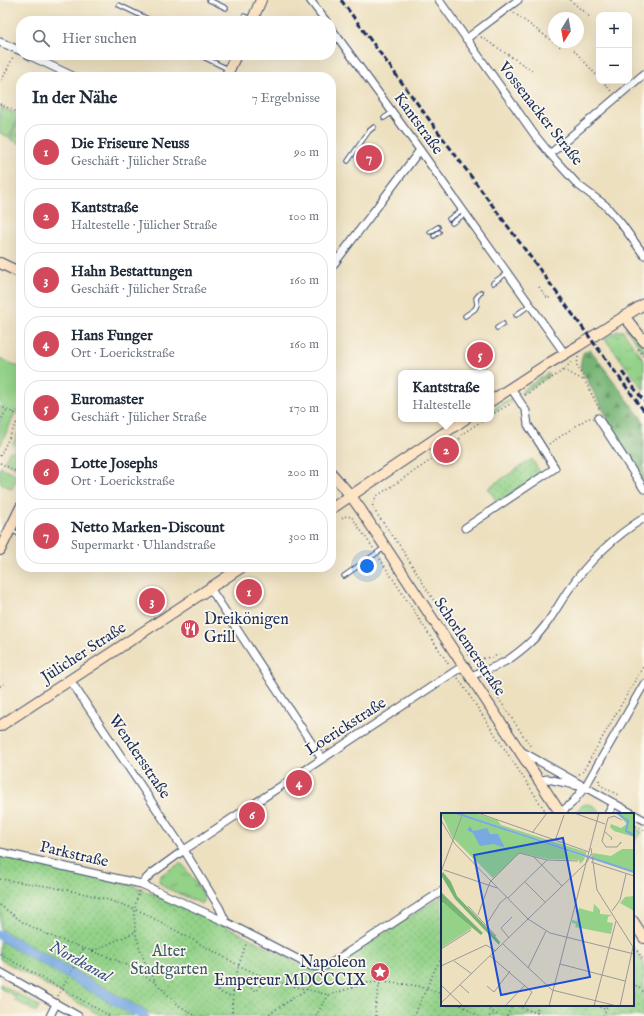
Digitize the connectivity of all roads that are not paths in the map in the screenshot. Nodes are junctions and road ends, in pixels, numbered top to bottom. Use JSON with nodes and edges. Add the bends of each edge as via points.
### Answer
{"nodes":[{"id":1,"x":209,"y":0,"type":"edge"},
{"id":2,"x":261,"y":0,"type":"edge"},
{"id":3,"x":310,"y":0,"type":"edge"},
{"id":4,"x":439,"y":0,"type":"edge"},
{"id":5,"x":518,"y":0,"type":"edge"},
{"id":6,"x":119,"y":5,"type":"dead end"},
{"id":7,"x":226,"y":8,"type":"dead end"},
{"id":8,"x":142,"y":16,"type":"edge"},
{"id":9,"x":251,"y":16,"type":"edge"},
{"id":10,"x":322,"y":16,"type":"edge"},
{"id":11,"x":336,"y":35,"type":"edge"},
{"id":12,"x":466,"y":39,"type":"junction"},
{"id":13,"x":0,"y":42,"type":"edge"},
{"id":14,"x":16,"y":49,"type":"edge"},
{"id":15,"x":39,"y":60,"type":"edge"},
{"id":16,"x":207,"y":60,"type":"edge"},
{"id":17,"x":231,"y":60,"type":"edge"},
{"id":18,"x":64,"y":72,"type":"edge"},
{"id":19,"x":226,"y":72,"type":"edge"},
{"id":20,"x":228,"y":72,"type":"edge"},
{"id":21,"x":644,"y":74,"type":"edge"},
{"id":22,"x":393,"y":112,"type":"junction"},
{"id":23,"x":384,"y":118,"type":"dead end"},
{"id":24,"x":374,"y":127,"type":"dead end"},
{"id":25,"x":420,"y":150,"type":"junction"},
{"id":26,"x":550,"y":154,"type":"junction"},
{"id":27,"x":348,"y":161,"type":"dead end"},
{"id":28,"x":464,"y":212,"type":"junction"},
{"id":29,"x":449,"y":219,"type":"dead end"},
{"id":30,"x":452,"y":223,"type":"dead end"},
{"id":31,"x":438,"y":227,"type":"dead end"},
{"id":32,"x":430,"y":232,"type":"dead end"},
{"id":33,"x":440,"y":232,"type":"dead end"},
{"id":34,"x":434,"y":236,"type":"dead end"},
{"id":35,"x":644,"y":255,"type":"edge"},
{"id":36,"x":336,"y":261,"type":"edge"},
{"id":37,"x":0,"y":263,"type":"edge"},
{"id":38,"x":16,"y":271,"type":"edge"},
{"id":39,"x":507,"y":273,"type":"junction"},
{"id":40,"x":493,"y":283,"type":"dead end"},
{"id":41,"x":481,"y":292,"type":"dead end"},
{"id":42,"x":644,"y":304,"type":"edge"},
{"id":43,"x":530,"y":305,"type":"junction"},
{"id":44,"x":516,"y":315,"type":"dead end"},
{"id":45,"x":465,"y":316,"type":"dead end"},
{"id":46,"x":624,"y":316,"type":"junction"},
{"id":47,"x":503,"y":324,"type":"dead end"},
{"id":48,"x":497,"y":328,"type":"dead end"},
{"id":49,"x":644,"y":341,"type":"edge"},
{"id":50,"x":565,"y":354,"type":"junction"},
{"id":51,"x":511,"y":388,"type":"junction"},
{"id":52,"x":494,"y":399,"type":"edge"},
{"id":53,"x":598,"y":418,"type":"road end"},
{"id":54,"x":460,"y":422,"type":"edge"},
{"id":55,"x":336,"y":479,"type":"edge"},
{"id":56,"x":644,"y":489,"type":"edge"},
{"id":57,"x":351,"y":496,"type":"junction"},
{"id":58,"x":336,"y":506,"type":"edge"},
{"id":59,"x":16,"y":517,"type":"edge"},
{"id":60,"x":644,"y":518,"type":"edge"},
{"id":61,"x":465,"y":528,"type":"dead end"},
{"id":62,"x":10,"y":530,"type":"junction"},
{"id":63,"x":16,"y":533,"type":"edge"},
{"id":64,"x":1,"y":547,"type":"edge"},
{"id":65,"x":385,"y":547,"type":"junction"},
{"id":66,"x":234,"y":572,"type":"edge"},
{"id":67,"x":344,"y":576,"type":"dead end"},
{"id":68,"x":210,"y":588,"type":"junction"},
{"id":69,"x":463,"y":666,"type":"junction"},
{"id":70,"x":470,"y":676,"type":"junction"},
{"id":71,"x":70,"y":680,"type":"junction"},
{"id":72,"x":644,"y":684,"type":"edge"},
{"id":73,"x":23,"y":712,"type":"junction"},
{"id":74,"x":0,"y":726,"type":"edge"},
{"id":75,"x":0,"y":730,"type":"edge"},
{"id":76,"x":519,"y":750,"type":"junction"},
{"id":77,"x":322,"y":759,"type":"junction"},
{"id":78,"x":538,"y":780,"type":"junction"},
{"id":79,"x":585,"y":787,"type":"junction"},
{"id":80,"x":614,"y":803,"type":"junction"},
{"id":81,"x":559,"y":813,"type":"edge"},
{"id":82,"x":561,"y":813,"type":"edge"},
{"id":83,"x":609,"y":813,"type":"edge"},
{"id":84,"x":631,"y":813,"type":"edge"},
{"id":85,"x":634,"y":815,"type":"edge"},
{"id":86,"x":644,"y":820,"type":"edge"},
{"id":87,"x":184,"y":850,"type":"junction"},
{"id":88,"x":0,"y":852,"type":"edge"},
{"id":89,"x":141,"y":884,"type":"junction"},
{"id":90,"x":441,"y":892,"type":"edge"},
{"id":91,"x":226,"y":922,"type":"junction"},
{"id":92,"x":634,"y":923,"type":"edge"},
{"id":93,"x":644,"y":938,"type":"edge"},
{"id":94,"x":0,"y":972,"type":"edge"},
{"id":95,"x":56,"y":1004,"type":"junction"},
{"id":96,"x":50,"y":1016,"type":"edge"},
{"id":97,"x":78,"y":1016,"type":"edge"}],
"edges":[{"from":1,"to":7,"type":"lane"},
{"from":2,"to":9,"type":"main road"},
{"from":3,"to":10,"type":"street"},
{"from":4,"to":12,"type":"street","name":"Vossenacker Straße"},
{"from":5,"to":12,"type":"street"},
{"from":6,"to":8,"type":"lane"},
{"from":11,"to":22,"type":"street","name":"Kantstraße"},
{"from":12,"to":26,"type":"street","name":"Vossenacker Straße"},
{"from":13,"to":14,"type":"street"},
{"from":15,"to":18,"type":"street"},
{"from":16,"to":19,"type":"lane"},
{"from":17,"to":20,"type":"main road"},
{"from":21,"to":26,"type":"street"},
{"from":22,"to":23,"type":"lane"},
{"from":22,"to":25,"type":"street","name":"Kantstraße"},
{"from":24,"to":27,"type":"lane"},
{"from":25,"to":28,"type":"street","name":"Kantstraße"},
{"from":25,"to":36,"type":"street"},
{"from":26,"to":35,"type":"street","name":"Vossenacker Straße","via":[[578,185],[605,206],[620,222]]},
{"from":28,"to":29,"type":"lane"},
{"from":28,"to":30,"type":"lane"},
{"from":28,"to":39,"type":"street","name":"Kantstraße"},
{"from":31,"to":32,"type":"lane"},
{"from":33,"to":34,"type":"lane"},
{"from":37,"to":38,"type":"main road"},
{"from":39,"to":40,"type":"lane"},
{"from":39,"to":43,"type":"street","name":"Kantstraße"},
{"from":41,"to":45,"type":"lane","via":[[476,298],[475,309]]},
{"from":42,"to":46,"type":"main road"},
{"from":43,"to":44,"type":"lane"},
{"from":43,"to":50,"type":"street","name":"Kantstraße"},
{"from":46,"to":49,"type":"main road"},
{"from":46,"to":50,"type":"main road"},
{"from":47,"to":48,"type":"lane"},
{"from":50,"to":51,"type":"main road"},
{"from":51,"to":52,"type":"main road"},
{"from":51,"to":61,"type":"street","via":[[526,411],[528,426],[555,468]]},
{"from":53,"to":56,"type":"street"},
{"from":54,"to":57,"type":"main road"},
{"from":55,"to":57,"type":"main road","name":"Schorlemerstraße"},
{"from":57,"to":58,"type":"main road"},
{"from":57,"to":65,"type":"main road","name":"Schorlemerstraße"},
{"from":59,"to":62,"type":"main road"},
{"from":60,"to":70,"type":"street","via":[[610,542],[581,572],[549,621],[528,645],[503,663]]},
{"from":62,"to":63,"type":"lane"},
{"from":62,"to":64,"type":"main road"},
{"from":65,"to":67,"type":"lane"},
{"from":65,"to":69,"type":"main road","name":"Schorlemerstraße"},
{"from":66,"to":68,"type":"main road","name":"Jülicher Straße"},
{"from":68,"to":71,"type":"main road","name":"Jülicher Straße"},
{"from":68,"to":77,"type":"street"},
{"from":69,"to":70,"type":"main road","name":"Schorlemerstraße"},
{"from":69,"to":77,"type":"street","name":"Loerickstraße"},
{"from":70,"to":76,"type":"main road","name":"Schorlemerstraße"},
{"from":71,"to":73,"type":"main road","name":"Jülicher Straße"},
{"from":71,"to":87,"type":"street","name":"Wendersstraße"},
{"from":72,"to":79,"type":"street"},
{"from":73,"to":74,"type":"main road","name":"Jülicher Straße"},
{"from":73,"to":75,"type":"main road","name":"Jülicher Straße"},
{"from":76,"to":78,"type":"main road","name":"Schorlemerstraße"},
{"from":76,"to":79,"type":"street"},
{"from":77,"to":87,"type":"street","name":"Loerickstraße"},
{"from":78,"to":79,"type":"street","via":[[548,779]]},
{"from":78,"to":81,"type":"main road","name":"Schorlemerstraße"},
{"from":79,"to":80,"type":"street"},
{"from":79,"to":82,"type":"street"},
{"from":80,"to":83,"type":"street"},
{"from":80,"to":84,"type":"street"},
{"from":85,"to":86,"type":"street"},
{"from":87,"to":89,"type":"street","name":"Loerickstraße"},
{"from":87,"to":91,"type":"street","name":"Wendersstraße"},
{"from":88,"to":89,"type":"street","name":"Parkstraße"},
{"from":89,"to":91,"type":"street","name":"Parkstraße"},
{"from":90,"to":91,"type":"street","name":"Parkstraße","via":[[330,964],[320,967],[311,966]]},
{"from":92,"to":93,"type":"main road"},
{"from":94,"to":95,"type":"street"},
{"from":95,"to":96,"type":"street"},
{"from":95,"to":97,"type":"street"}]}
